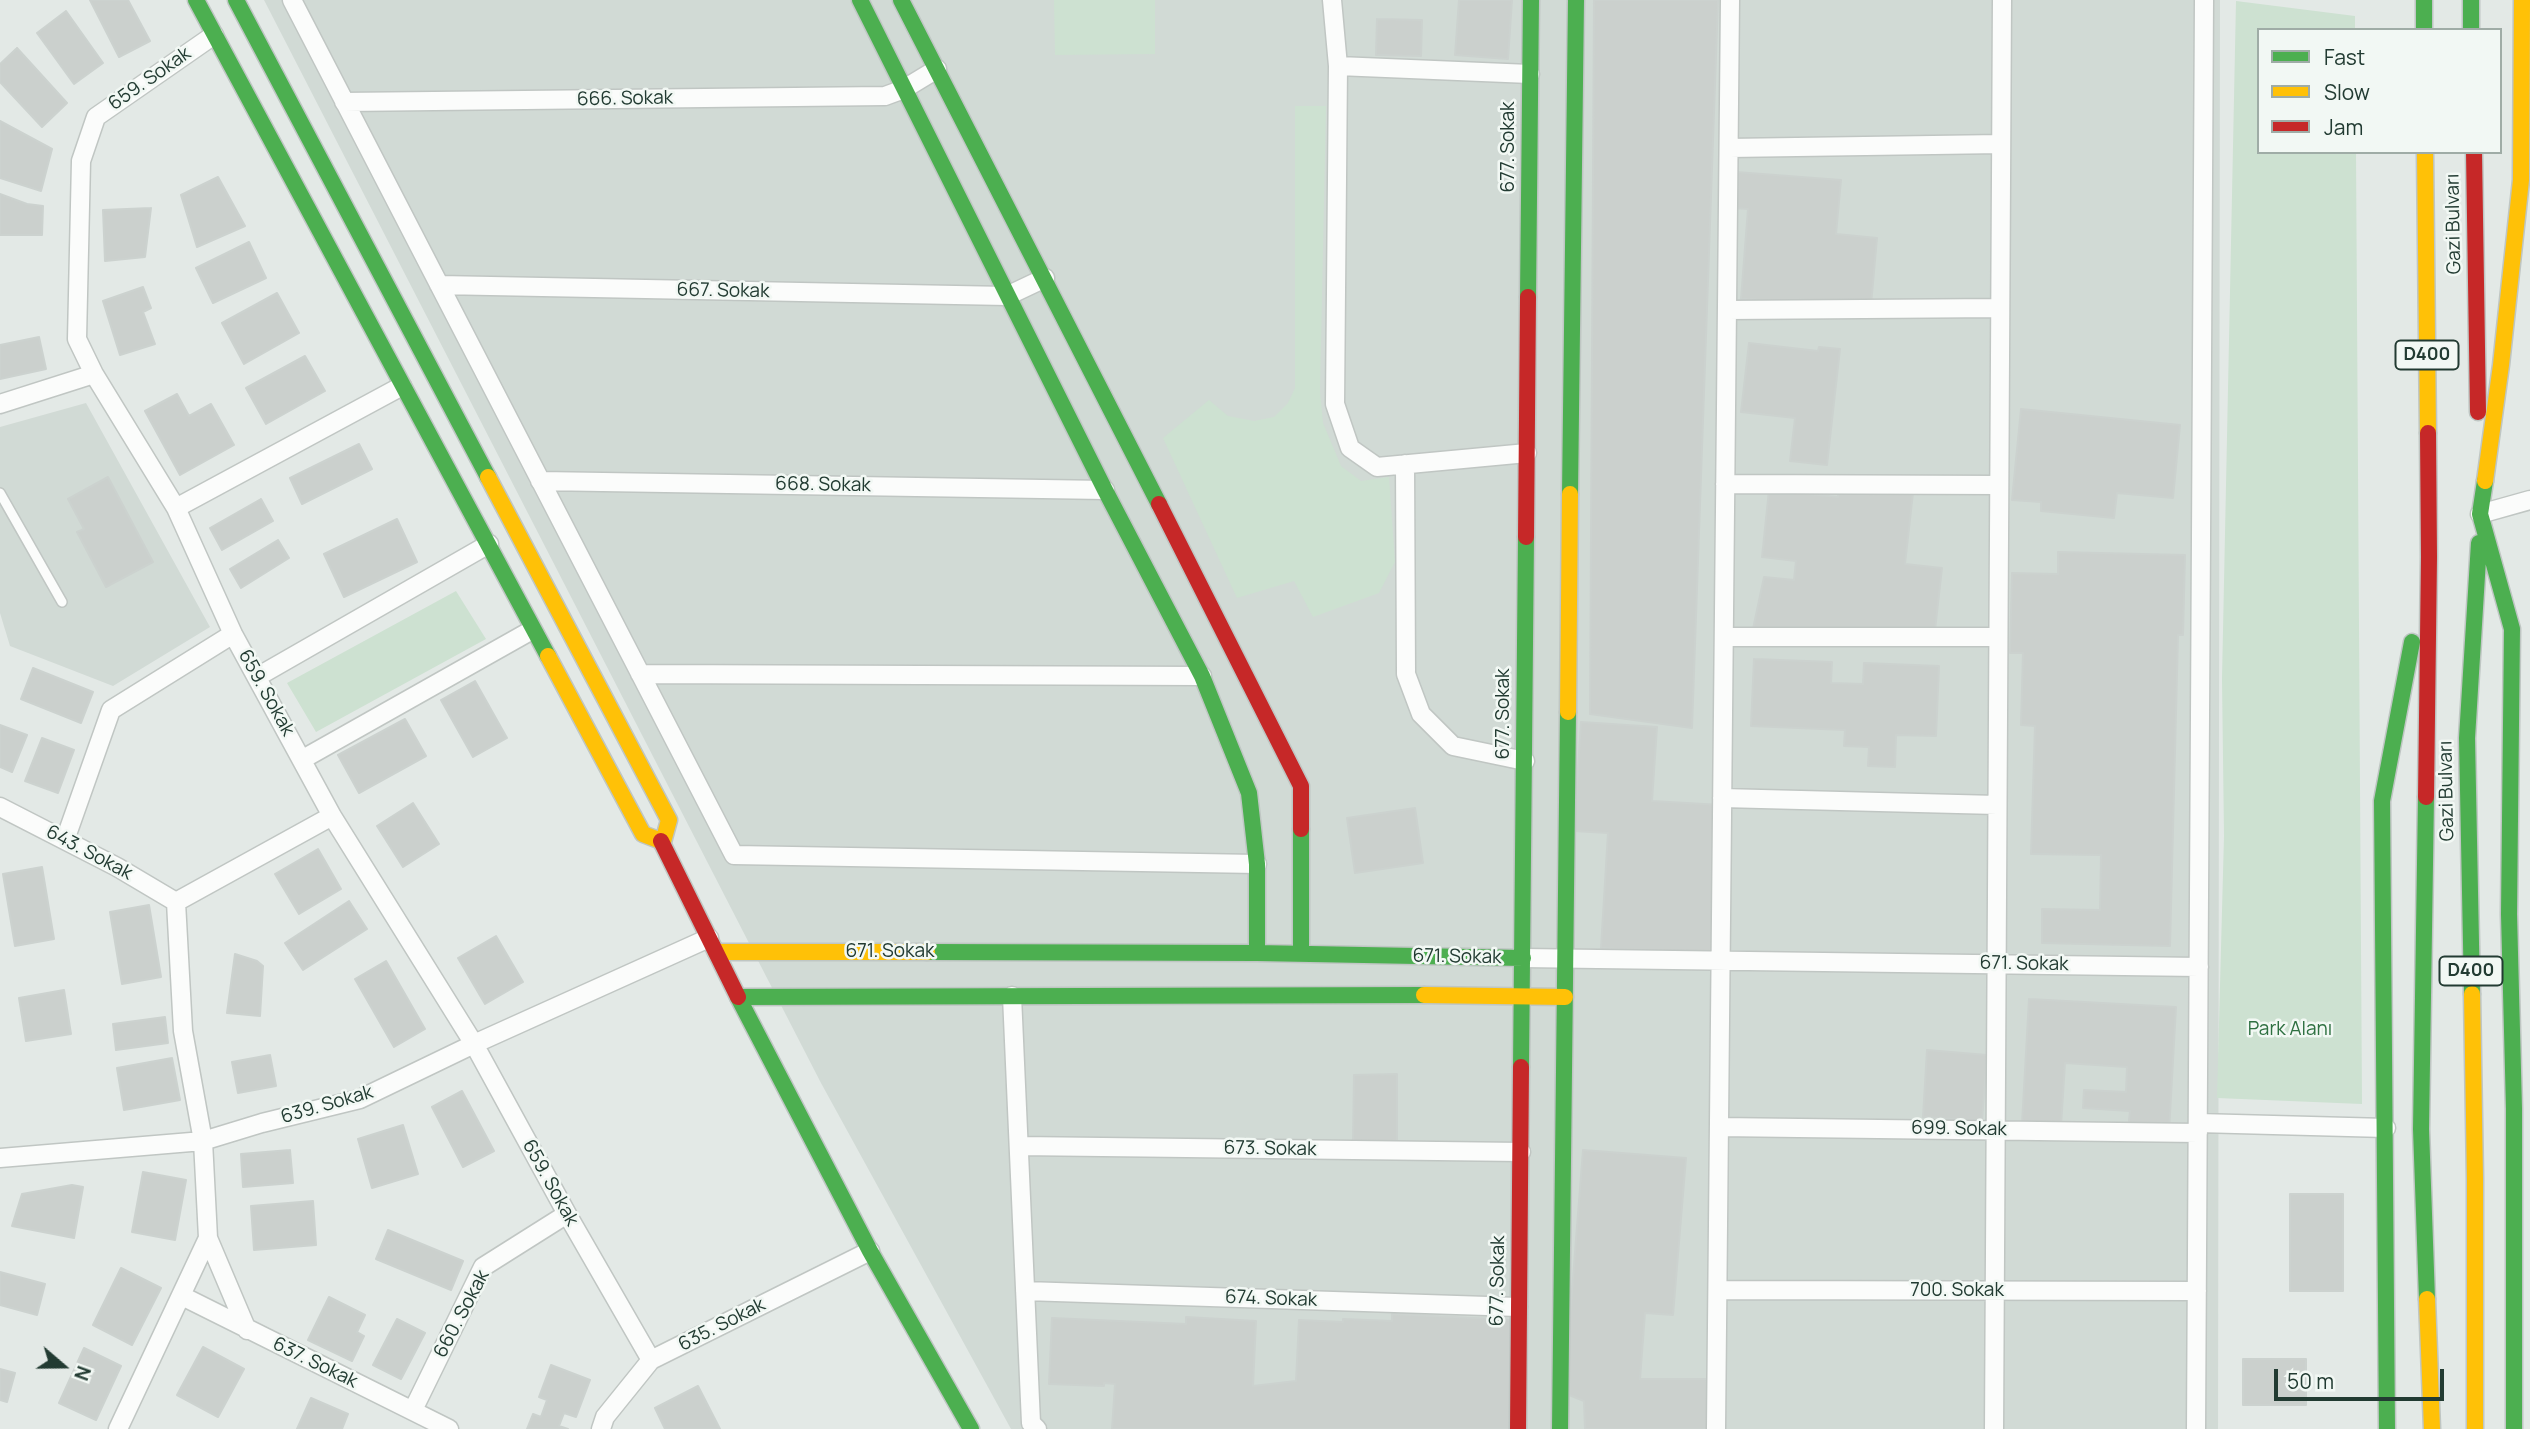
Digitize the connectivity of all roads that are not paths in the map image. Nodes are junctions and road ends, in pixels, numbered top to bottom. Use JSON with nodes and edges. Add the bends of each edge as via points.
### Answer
{"nodes":[{"id":1,"x":196,"y":0,"type":"edge"},
{"id":2,"x":236,"y":0,"type":"edge"},
{"id":3,"x":292,"y":0,"type":"edge"},
{"id":4,"x":860,"y":0,"type":"edge"},
{"id":5,"x":901,"y":0,"type":"edge"},
{"id":6,"x":1332,"y":0,"type":"edge"},
{"id":7,"x":1531,"y":0,"type":"edge"},
{"id":8,"x":1576,"y":0,"type":"edge"},
{"id":9,"x":1730,"y":0,"type":"edge"},
{"id":10,"x":2002,"y":0,"type":"edge"},
{"id":11,"x":2204,"y":0,"type":"edge"},
{"id":12,"x":2424,"y":0,"type":"edge"},
{"id":13,"x":2471,"y":0,"type":"edge"},
{"id":14,"x":2522,"y":0,"type":"edge"},
{"id":15,"x":2424,"y":28,"type":"edge"},
{"id":16,"x":2471,"y":28,"type":"edge"},
{"id":17,"x":214,"y":34,"type":"junction"},
{"id":18,"x":1338,"y":66,"type":"junction"},
{"id":19,"x":937,"y":69,"type":"junction"},
{"id":20,"x":1530,"y":75,"type":"junction"},
{"id":21,"x":904,"y":89,"type":"junction"},
{"id":22,"x":344,"y":102,"type":"junction"},
{"id":23,"x":2001,"y":144,"type":"junction"},
{"id":24,"x":1728,"y":148,"type":"junction"},
{"id":25,"x":2425,"y":154,"type":"edge"},
{"id":26,"x":2473,"y":154,"type":"edge"},
{"id":27,"x":2525,"y":180,"type":"edge"},
{"id":28,"x":1045,"y":278,"type":"junction"},
{"id":29,"x":439,"y":285,"type":"junction"},
{"id":30,"x":1007,"y":296,"type":"junction"},
{"id":31,"x":2000,"y":309,"type":"junction"},
{"id":32,"x":1727,"y":310,"type":"junction"},
{"id":33,"x":94,"y":374,"type":"junction"},
{"id":34,"x":402,"y":386,"type":"junction"},
{"id":35,"x":0,"y":404,"type":"edge"},
{"id":36,"x":1527,"y":453,"type":"junction"},
{"id":37,"x":1405,"y":464,"type":"junction"},
{"id":38,"x":540,"y":481,"type":"junction"},
{"id":39,"x":1725,"y":484,"type":"junction"},
{"id":40,"x":1999,"y":485,"type":"junction"},
{"id":41,"x":1105,"y":490,"type":"junction"},
{"id":42,"x":0,"y":494,"type":"edge"},
{"id":43,"x":2530,"y":500,"type":"edge"},
{"id":44,"x":176,"y":508,"type":"junction"},
{"id":45,"x":2480,"y":514,"type":"junction"},
{"id":46,"x":489,"y":544,"type":"junction"},
{"id":47,"x":2429,"y":557,"type":"junction"},
{"id":48,"x":62,"y":602,"type":"dead end"},
{"id":49,"x":532,"y":630,"type":"junction"},
{"id":50,"x":233,"y":634,"type":"junction"},
{"id":51,"x":1724,"y":637,"type":"junction"},
{"id":52,"x":1998,"y":637,"type":"junction"},
{"id":53,"x":640,"y":674,"type":"junction"},
{"id":54,"x":1202,"y":676,"type":"junction"},
{"id":55,"x":257,"y":677,"type":"junction"},
{"id":56,"x":2521,"y":726,"type":"edge"},
{"id":57,"x":303,"y":760,"type":"junction"},
{"id":58,"x":1525,"y":761,"type":"junction"},
{"id":59,"x":1722,"y":798,"type":"junction"},
{"id":60,"x":1997,"y":805,"type":"junction"},
{"id":61,"x":0,"y":807,"type":"edge"},
{"id":62,"x":332,"y":816,"type":"junction"},
{"id":63,"x":65,"y":840,"type":"junction"},
{"id":64,"x":663,"y":842,"type":"junction"},
{"id":65,"x":1257,"y":864,"type":"junction"},
{"id":66,"x":176,"y":902,"type":"junction"},
{"id":67,"x":712,"y":945,"type":"junction"},
{"id":68,"x":2530,"y":946,"type":"edge"},
{"id":69,"x":2510,"y":950,"type":"junction"},
{"id":70,"x":1257,"y":953,"type":"junction"},
{"id":71,"x":1301,"y":954,"type":"junction"},
{"id":72,"x":1523,"y":958,"type":"junction"},
{"id":73,"x":1565,"y":959,"type":"junction"},
{"id":74,"x":1721,"y":961,"type":"junction"},
{"id":75,"x":1996,"y":964,"type":"junction"},
{"id":76,"x":2199,"y":967,"type":"junction"},
{"id":77,"x":1521,"y":995,"type":"junction"},
{"id":78,"x":1012,"y":996,"type":"junction"},
{"id":79,"x":738,"y":997,"type":"junction"},
{"id":80,"x":1565,"y":997,"type":"junction"},
{"id":81,"x":474,"y":1044,"type":"junction"},
{"id":82,"x":1719,"y":1127,"type":"junction"},
{"id":83,"x":2198,"y":1128,"type":"junction"},
{"id":84,"x":2386,"y":1128,"type":"junction"},
{"id":85,"x":1995,"y":1129,"type":"junction"},
{"id":86,"x":203,"y":1141,"type":"junction"},
{"id":87,"x":1019,"y":1146,"type":"junction"},
{"id":88,"x":1521,"y":1152,"type":"junction"},
{"id":89,"x":0,"y":1158,"type":"edge"},
{"id":90,"x":2522,"y":1165,"type":"edge"},
{"id":91,"x":567,"y":1214,"type":"junction"},
{"id":92,"x":208,"y":1238,"type":"junction"},
{"id":93,"x":870,"y":1251,"type":"junction"},
{"id":94,"x":1718,"y":1290,"type":"junction"},
{"id":95,"x":1025,"y":1291,"type":"junction"},
{"id":96,"x":2197,"y":1291,"type":"junction"},
{"id":97,"x":1994,"y":1292,"type":"junction"},
{"id":98,"x":182,"y":1296,"type":"junction"},
{"id":99,"x":1518,"y":1307,"type":"junction"},
{"id":100,"x":247,"y":1330,"type":"junction"},
{"id":101,"x":651,"y":1360,"type":"junction"},
{"id":102,"x":2521,"y":1399,"type":"edge"},
{"id":103,"x":413,"y":1410,"type":"junction"},
{"id":104,"x":118,"y":1429,"type":"edge"},
{"id":105,"x":449,"y":1429,"type":"edge"},
{"id":106,"x":601,"y":1429,"type":"edge"},
{"id":107,"x":971,"y":1429,"type":"edge"},
{"id":108,"x":1037,"y":1429,"type":"edge"},
{"id":109,"x":1518,"y":1429,"type":"edge"},
{"id":110,"x":1560,"y":1429,"type":"edge"},
{"id":111,"x":1717,"y":1429,"type":"edge"},
{"id":112,"x":1994,"y":1429,"type":"edge"},
{"id":113,"x":2196,"y":1429,"type":"edge"},
{"id":114,"x":2387,"y":1429,"type":"edge"},
{"id":115,"x":2432,"y":1429,"type":"edge"},
{"id":116,"x":2475,"y":1429,"type":"edge"},
{"id":117,"x":2514,"y":1429,"type":"edge"}],
"edges":[{"from":1,"to":17,"type":"main road"},
{"from":2,"to":64,"type":"main road","via":[[669,820]]},
{"from":3,"to":22,"type":"street"},
{"from":4,"to":21,"type":"main road"},
{"from":5,"to":19,"type":"main road"},
{"from":6,"to":18,"type":"street"},
{"from":7,"to":20,"type":"main road","name":"677. Sokak"},
{"from":8,"to":73,"type":"main road"},
{"from":9,"to":24,"type":"street"},
{"from":10,"to":23,"type":"street"},
{"from":11,"to":76,"type":"street"},
{"from":12,"to":15,"type":"main road"},
{"from":13,"to":16,"type":"main road"},
{"from":14,"to":27,"type":"main road"},
{"from":17,"to":33,"type":"street","name":"659. Sokak","via":[[96,117],[81,161],[77,339]]},
{"from":17,"to":34,"type":"main road"},
{"from":18,"to":20,"type":"street"},
{"from":18,"to":37,"type":"street","via":[[1335,404],[1350,448],[1377,467]]},
{"from":19,"to":21,"type":"street","name":"666. Sokak"},
{"from":19,"to":28,"type":"main road"},
{"from":20,"to":36,"type":"main road","name":"677. Sokak"},
{"from":21,"to":22,"type":"street","name":"666. Sokak","via":[[885,96]]},
{"from":21,"to":30,"type":"main road"},
{"from":22,"to":29,"type":"street"},
{"from":23,"to":24,"type":"street"},
{"from":23,"to":31,"type":"street"},
{"from":24,"to":32,"type":"street"},
{"from":25,"to":47,"type":"main road","name":"Gazi Bulvarı","number":"D400"},
{"from":26,"to":45,"type":"main road","name":"Gazi Bulvarı","number":"D400"},
{"from":27,"to":45,"type":"main road"},
{"from":28,"to":30,"type":"street"},
{"from":28,"to":71,"type":"main road","via":[[1301,786]]},
{"from":29,"to":30,"type":"street","name":"667. Sokak"},
{"from":29,"to":38,"type":"street"},
{"from":30,"to":41,"type":"main road"},
{"from":31,"to":32,"type":"street"},
{"from":31,"to":40,"type":"street"},
{"from":32,"to":39,"type":"street"},
{"from":33,"to":35,"type":"street"},
{"from":33,"to":44,"type":"street","name":"659. Sokak"},
{"from":34,"to":44,"type":"street"},
{"from":34,"to":46,"type":"main road"},
{"from":36,"to":37,"type":"street"},
{"from":36,"to":58,"type":"main road","name":"677. Sokak"},
{"from":37,"to":58,"type":"street","via":[[1406,674],[1421,715],[1453,746]]},
{"from":38,"to":41,"type":"street","name":"668. Sokak"},
{"from":38,"to":53,"type":"street"},
{"from":39,"to":40,"type":"street"},
{"from":39,"to":51,"type":"street"},
{"from":40,"to":52,"type":"street"},
{"from":41,"to":54,"type":"main road"},
{"from":42,"to":48,"type":"lane"},
{"from":43,"to":45,"type":"street"},
{"from":44,"to":50,"type":"street","name":"659. Sokak"},
{"from":45,"to":56,"type":"main road","via":[[2512,629]]},
{"from":45,"to":116,"type":"main road","name":"Gazi Bulvarı","number":"D400","via":[[2467,738]]},
{"from":46,"to":49,"type":"main road"},
{"from":46,"to":55,"type":"street"},
{"from":47,"to":84,"type":"main road","via":[[2382,801]]},
{"from":47,"to":115,"type":"main road","name":"Gazi Bulvarı","number":"D400","via":[[2421,1129]]},
{"from":49,"to":57,"type":"street"},
{"from":49,"to":64,"type":"main road","via":[[643,834]]},
{"from":50,"to":55,"type":"street","name":"659. Sokak"},
{"from":50,"to":63,"type":"street","via":[[111,710]]},
{"from":51,"to":52,"type":"street"},
{"from":51,"to":59,"type":"street"},
{"from":52,"to":60,"type":"street"},
{"from":53,"to":54,"type":"street"},
{"from":53,"to":65,"type":"street","via":[[734,855]]},
{"from":54,"to":65,"type":"main road","via":[[1249,793]]},
{"from":55,"to":57,"type":"street","name":"659. Sokak"},
{"from":56,"to":69,"type":"main road"},
{"from":57,"to":62,"type":"street","name":"659. Sokak"},
{"from":58,"to":72,"type":"main road","name":"677. Sokak"},
{"from":59,"to":60,"type":"street"},
{"from":59,"to":74,"type":"street"},
{"from":60,"to":75,"type":"street"},
{"from":61,"to":63,"type":"street","name":"643. Sokak"},
{"from":62,"to":66,"type":"street"},
{"from":62,"to":81,"type":"street","name":"659. Sokak"},
{"from":63,"to":66,"type":"street","name":"643. Sokak"},
{"from":64,"to":67,"type":"main road"},
{"from":65,"to":70,"type":"main road"},
{"from":66,"to":86,"type":"street","via":[[183,1031]]},
{"from":67,"to":70,"type":"main road","name":"671. Sokak"},
{"from":67,"to":79,"type":"main road"},
{"from":67,"to":81,"type":"street","name":"639. Sokak"},
{"from":68,"to":69,"type":"street"},
{"from":69,"to":90,"type":"main road"},
{"from":70,"to":71,"type":"main road","name":"671. Sokak"},
{"from":71,"to":72,"type":"main road","name":"671. Sokak"},
{"from":72,"to":73,"type":"street","name":"671. Sokak"},
{"from":72,"to":77,"type":"main road","name":"677. Sokak"},
{"from":73,"to":74,"type":"street","name":"671. Sokak"},
{"from":73,"to":80,"type":"main road"},
{"from":74,"to":75,"type":"street","name":"671. Sokak"},
{"from":74,"to":82,"type":"street"},
{"from":75,"to":76,"type":"street","name":"671. Sokak"},
{"from":75,"to":85,"type":"street"},
{"from":76,"to":83,"type":"street"},
{"from":77,"to":78,"type":"main road","name":"671. Sokak"},
{"from":77,"to":80,"type":"main road","name":"671. Sokak"},
{"from":77,"to":88,"type":"main road","name":"677. Sokak"},
{"from":78,"to":79,"type":"main road","name":"671. Sokak"},
{"from":78,"to":87,"type":"street"},
{"from":79,"to":93,"type":"main road"},
{"from":80,"to":110,"type":"main road"},
{"from":81,"to":86,"type":"street","name":"639. Sokak","via":[[360,1100]]},
{"from":81,"to":91,"type":"street","name":"659. Sokak"},
{"from":82,"to":85,"type":"street","name":"699. Sokak"},
{"from":82,"to":94,"type":"street"},
{"from":83,"to":84,"type":"street","name":"699. Sokak"},
{"from":83,"to":85,"type":"street","name":"699. Sokak"},
{"from":83,"to":96,"type":"street"},
{"from":84,"to":114,"type":"main road"},
{"from":85,"to":97,"type":"street"},
{"from":86,"to":89,"type":"street","name":"639. Sokak"},
{"from":86,"to":92,"type":"street"},
{"from":87,"to":88,"type":"street","name":"673. Sokak"},
{"from":87,"to":95,"type":"street"},
{"from":88,"to":99,"type":"main road","name":"677. Sokak"},
{"from":90,"to":102,"type":"main road"},
{"from":91,"to":101,"type":"street","name":"659. Sokak"},
{"from":91,"to":103,"type":"street","name":"660. Sokak","via":[[483,1267]]},
{"from":92,"to":98,"type":"street"},
{"from":92,"to":100,"type":"street"},
{"from":93,"to":101,"type":"street","name":"635. Sokak"},
{"from":93,"to":107,"type":"main road"},
{"from":94,"to":97,"type":"street","name":"700. Sokak"},
{"from":94,"to":111,"type":"street"},
{"from":95,"to":99,"type":"street","name":"674. Sokak"},
{"from":95,"to":108,"type":"street","via":[[1031,1423]]},
{"from":96,"to":97,"type":"street","name":"700. Sokak"},
{"from":96,"to":113,"type":"street"},
{"from":97,"to":112,"type":"street"},
{"from":98,"to":100,"type":"street","name":"637. Sokak"},
{"from":98,"to":104,"type":"street"},
{"from":99,"to":109,"type":"main road","name":"677. Sokak"},
{"from":100,"to":103,"type":"street","name":"637. Sokak"},
{"from":101,"to":106,"type":"street","name":"635. Sokak","via":[[605,1417]]},
{"from":102,"to":117,"type":"main road"},
{"from":103,"to":105,"type":"street","name":"637. Sokak"}]}
